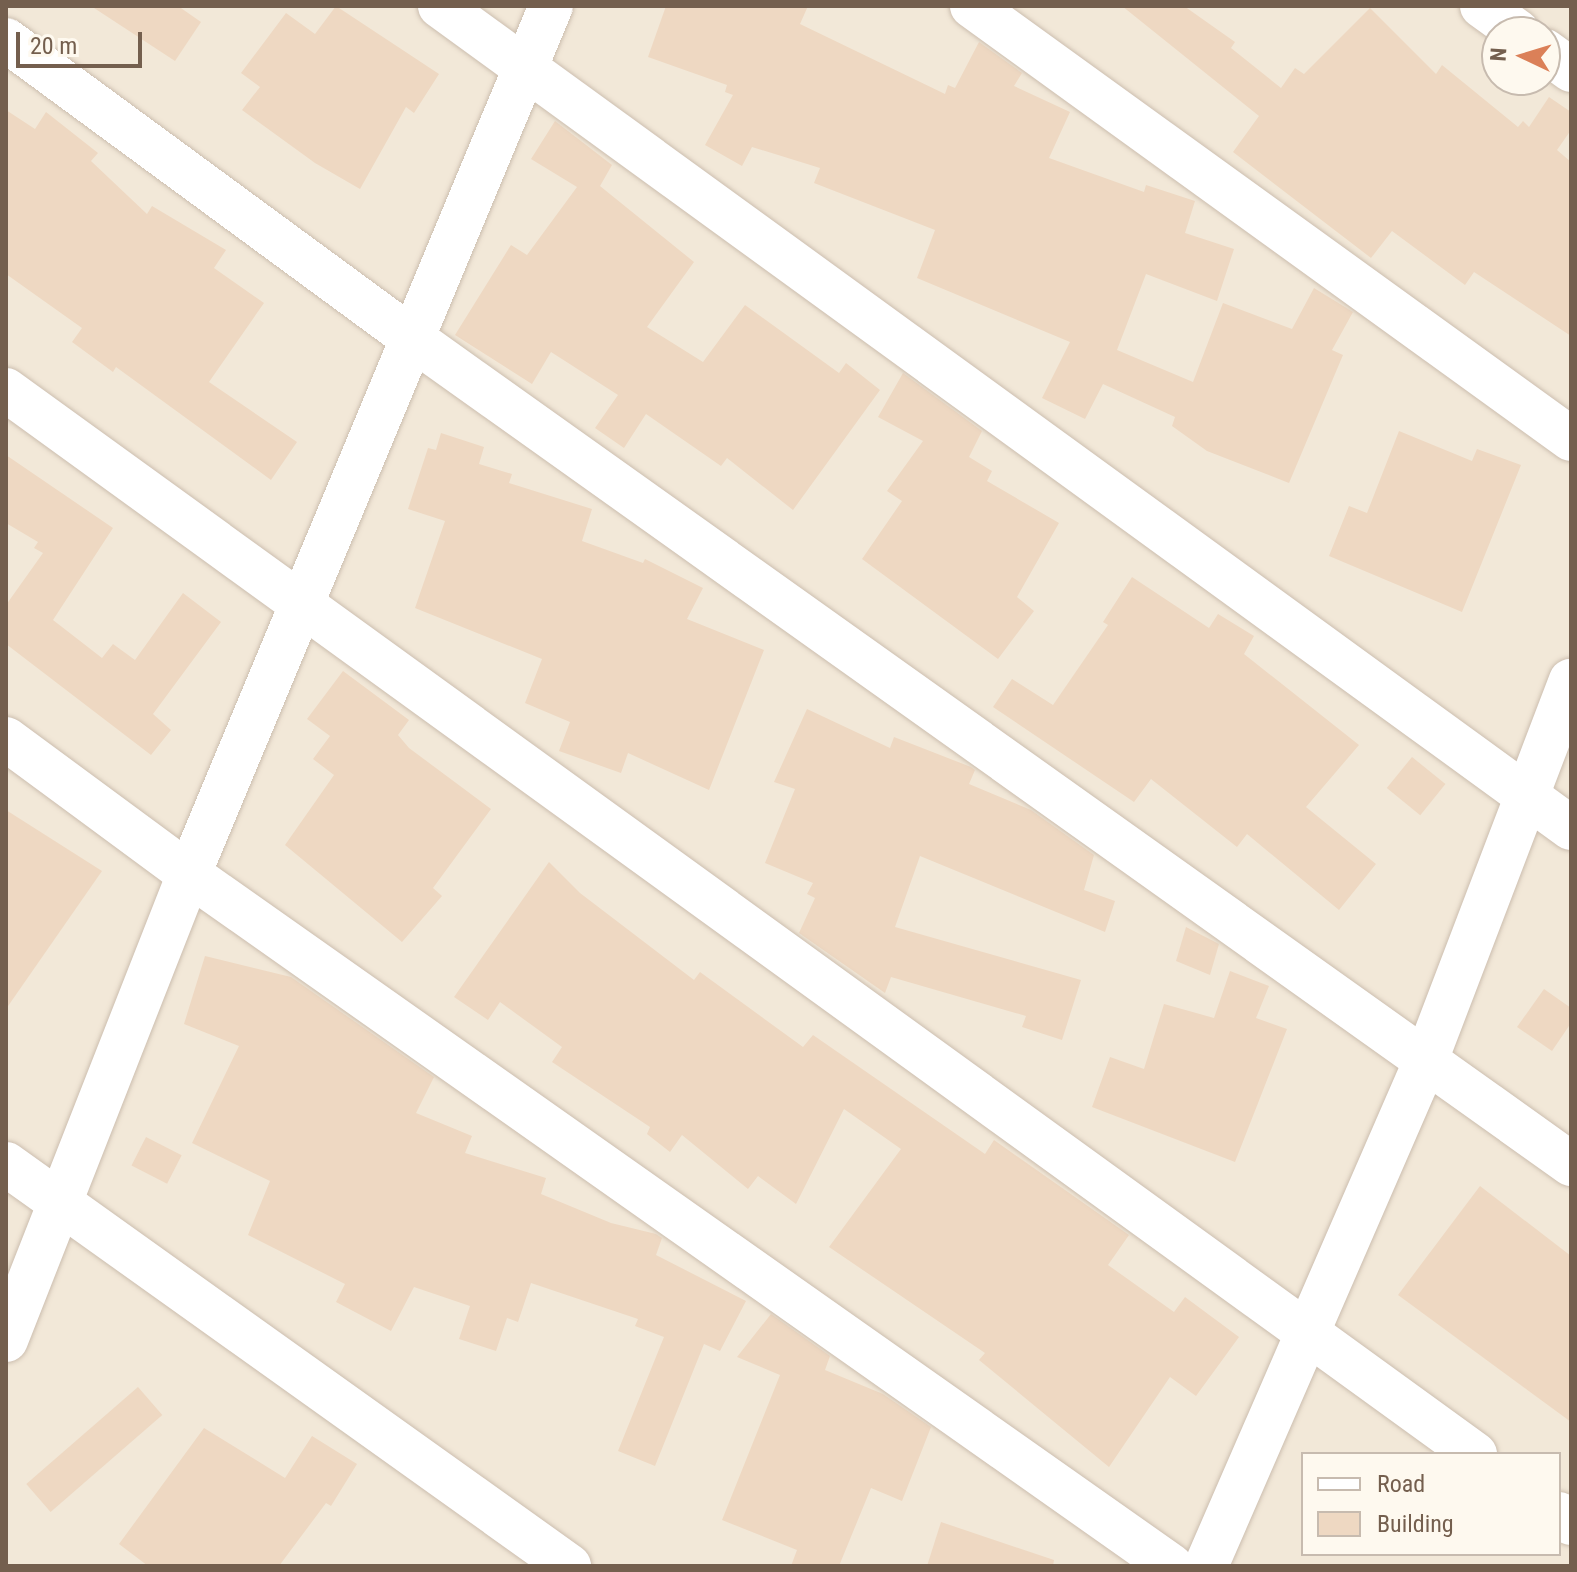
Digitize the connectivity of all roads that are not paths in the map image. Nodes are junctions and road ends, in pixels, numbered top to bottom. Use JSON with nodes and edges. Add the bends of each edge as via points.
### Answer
{"nodes":[{"id":1,"x":440,"y":6,"type":"edge"},
{"id":2,"x":551,"y":6,"type":"edge"},
{"id":3,"x":972,"y":6,"type":"edge"},
{"id":4,"x":6,"y":40,"type":"edge"},
{"id":5,"x":526,"y":68,"type":"junction"},
{"id":6,"x":409,"y":336,"type":"junction"},
{"id":7,"x":6,"y":390,"type":"edge"},
{"id":8,"x":1571,"y":439,"type":"edge"},
{"id":9,"x":300,"y":602,"type":"junction"},
{"id":10,"x":1571,"y":681,"type":"edge"},
{"id":11,"x":6,"y":739,"type":"edge"},
{"id":12,"x":1524,"y":794,"type":"junction"},
{"id":13,"x":1571,"y":828,"type":"edge"},
{"id":14,"x":189,"y":874,"type":"junction"},
{"id":15,"x":1426,"y":1060,"type":"junction"},
{"id":16,"x":6,"y":1164,"type":"edge"},
{"id":17,"x":1571,"y":1164,"type":"edge"},
{"id":18,"x":60,"y":1204,"type":"junction"},
{"id":19,"x":1310,"y":1335,"type":"junction"},
{"id":20,"x":6,"y":1340,"type":"edge"},
{"id":21,"x":1472,"y":1452,"type":"edge"},
{"id":22,"x":569,"y":1566,"type":"edge"},
{"id":23,"x":1171,"y":1566,"type":"edge"},
{"id":24,"x":1206,"y":1566,"type":"edge"}],
"edges":[{"from":1,"to":5,"type":"street"},
{"from":2,"to":5,"type":"street"},
{"from":3,"to":8,"type":"street"},
{"from":4,"to":6,"type":"street"},
{"from":5,"to":6,"type":"street"},
{"from":5,"to":12,"type":"street"},
{"from":6,"to":9,"type":"street"},
{"from":6,"to":15,"type":"street"},
{"from":7,"to":9,"type":"street"},
{"from":9,"to":14,"type":"street"},
{"from":9,"to":19,"type":"street"},
{"from":10,"to":12,"type":"street"},
{"from":11,"to":14,"type":"street"},
{"from":12,"to":13,"type":"street"},
{"from":12,"to":15,"type":"street"},
{"from":14,"to":18,"type":"street"},
{"from":14,"to":23,"type":"street"},
{"from":15,"to":17,"type":"street"},
{"from":15,"to":19,"type":"street"},
{"from":16,"to":18,"type":"street"},
{"from":18,"to":20,"type":"street"},
{"from":18,"to":22,"type":"street"},
{"from":19,"to":21,"type":"street"},
{"from":19,"to":24,"type":"street"}]}
